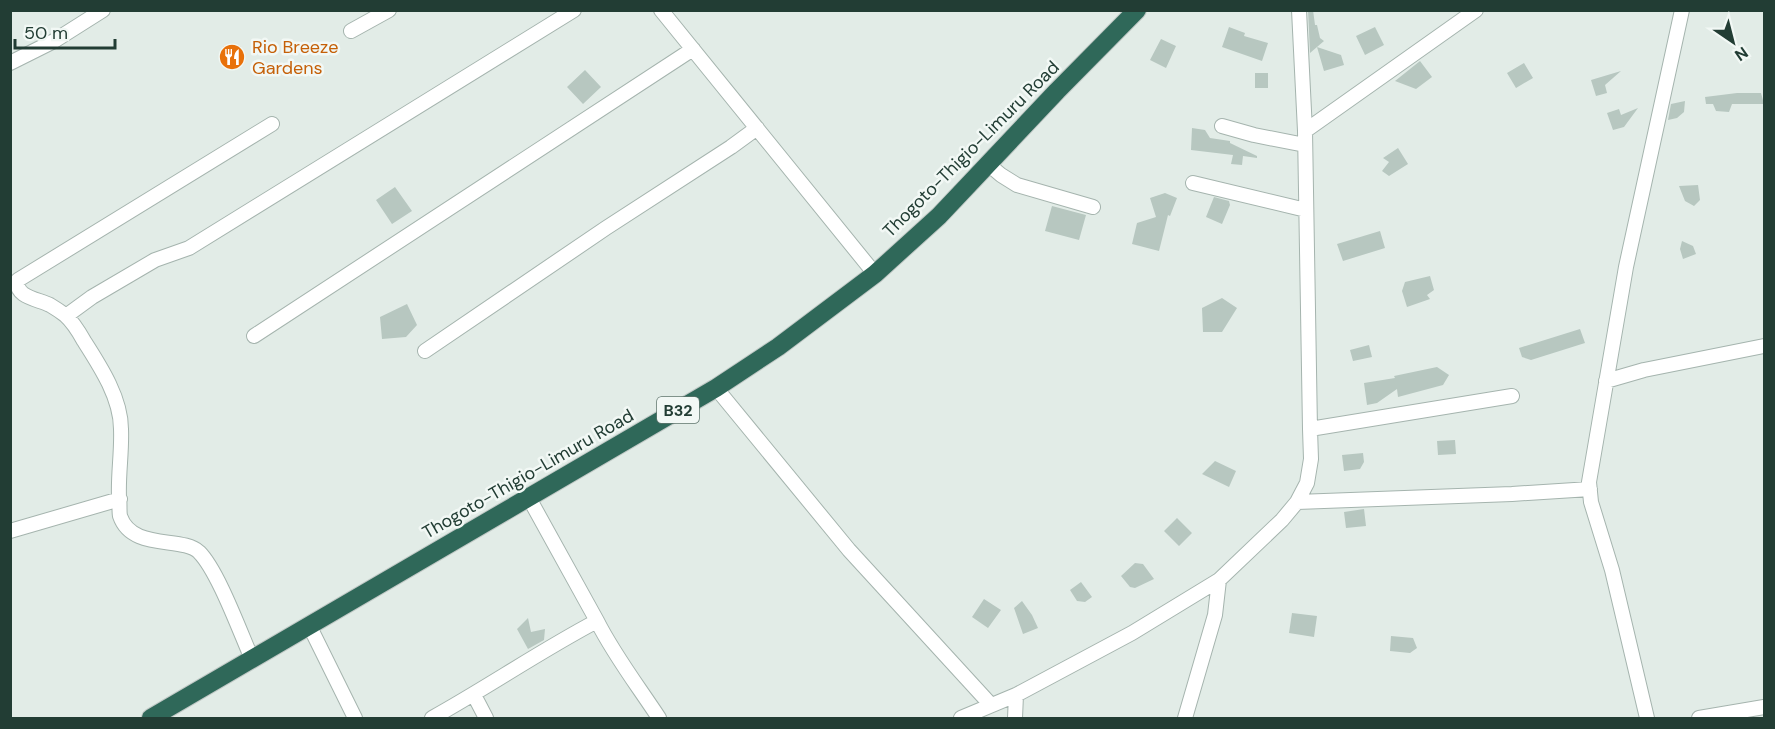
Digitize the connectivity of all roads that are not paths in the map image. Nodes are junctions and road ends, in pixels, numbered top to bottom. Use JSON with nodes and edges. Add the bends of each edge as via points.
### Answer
{"nodes":[{"id":1,"x":103,"y":10,"type":"edge"},
{"id":2,"x":389,"y":10,"type":"edge"},
{"id":3,"x":574,"y":10,"type":"edge"},
{"id":4,"x":661,"y":10,"type":"edge"},
{"id":5,"x":1137,"y":10,"type":"edge"},
{"id":6,"x":1299,"y":10,"type":"edge"},
{"id":7,"x":1476,"y":10,"type":"edge"},
{"id":8,"x":1682,"y":10,"type":"edge"},
{"id":9,"x":351,"y":31,"type":"dead end"},
{"id":10,"x":693,"y":49,"type":"junction"},
{"id":11,"x":10,"y":63,"type":"edge"},
{"id":12,"x":272,"y":124,"type":"dead end"},
{"id":13,"x":1222,"y":126,"type":"dead end"},
{"id":14,"x":757,"y":128,"type":"junction"},
{"id":15,"x":1305,"y":138,"type":"junction"},
{"id":16,"x":988,"y":164,"type":"junction"},
{"id":17,"x":1192,"y":183,"type":"dead end"},
{"id":18,"x":1093,"y":207,"type":"dead end"},
{"id":19,"x":1306,"y":210,"type":"junction"},
{"id":20,"x":875,"y":274,"type":"junction"},
{"id":21,"x":66,"y":316,"type":"junction"},
{"id":22,"x":254,"y":336,"type":"dead end"},
{"id":23,"x":1764,"y":346,"type":"edge"},
{"id":24,"x":425,"y":351,"type":"dead end"},
{"id":25,"x":1606,"y":381,"type":"junction"},
{"id":26,"x":716,"y":388,"type":"junction"},
{"id":27,"x":1512,"y":396,"type":"dead end"},
{"id":28,"x":1311,"y":429,"type":"junction"},
{"id":29,"x":1590,"y":489,"type":"junction"},
{"id":30,"x":529,"y":498,"type":"junction"},
{"id":31,"x":120,"y":500,"type":"junction"},
{"id":32,"x":1297,"y":502,"type":"junction"},
{"id":33,"x":10,"y":531,"type":"edge"},
{"id":34,"x":1219,"y":580,"type":"junction"},
{"id":35,"x":597,"y":621,"type":"junction"},
{"id":36,"x":309,"y":625,"type":"junction"},
{"id":37,"x":252,"y":659,"type":"junction"},
{"id":38,"x":474,"y":695,"type":"junction"},
{"id":39,"x":1016,"y":695,"type":"junction"},
{"id":40,"x":991,"y":705,"type":"junction"},
{"id":41,"x":1764,"y":707,"type":"edge"},
{"id":42,"x":151,"y":718,"type":"edge"},
{"id":43,"x":355,"y":718,"type":"edge"},
{"id":44,"x":432,"y":718,"type":"edge"},
{"id":45,"x":486,"y":718,"type":"edge"},
{"id":46,"x":659,"y":718,"type":"edge"},
{"id":47,"x":961,"y":718,"type":"edge"},
{"id":48,"x":1015,"y":718,"type":"edge"},
{"id":49,"x":1185,"y":718,"type":"edge"},
{"id":50,"x":1647,"y":718,"type":"edge"},
{"id":51,"x":1699,"y":718,"type":"edge"}],
"edges":[{"from":1,"to":11,"type":"street"},
{"from":2,"to":9,"type":"street"},
{"from":3,"to":21,"type":"street","via":[[189,248],[155,260]]},
{"from":4,"to":10,"type":"street"},
{"from":5,"to":16,"type":"highway","name":"Thogoto-Thigio-Limuru Road","number":"B32"},
{"from":6,"to":15,"type":"street"},
{"from":7,"to":15,"type":"street"},
{"from":8,"to":25,"type":"street","via":[[1626,267]]},
{"from":10,"to":14,"type":"street"},
{"from":10,"to":22,"type":"street"},
{"from":12,"to":21,"type":"street","via":[[18,280],[18,290]]},
{"from":13,"to":15,"type":"street","via":[[1254,135]]},
{"from":14,"to":20,"type":"street"},
{"from":14,"to":24,"type":"street"},
{"from":15,"to":19,"type":"street"},
{"from":16,"to":18,"type":"street","via":[[1017,185]]},
{"from":16,"to":20,"type":"highway","name":"Thogoto-Thigio-Limuru Road","number":"B32","via":[[939,216]]},
{"from":17,"to":19,"type":"street"},
{"from":19,"to":28,"type":"street"},
{"from":20,"to":26,"type":"highway","name":"Thogoto-Thigio-Limuru Road","number":"B32"},
{"from":21,"to":31,"type":"street","via":[[104,374],[115,399],[122,427]]},
{"from":23,"to":25,"type":"street","via":[[1644,369]]},
{"from":25,"to":29,"type":"street"},
{"from":26,"to":30,"type":"highway","name":"Thogoto-Thigio-Limuru Road","number":"B32"},
{"from":26,"to":40,"type":"street","via":[[849,550]]},
{"from":27,"to":28,"type":"street"},
{"from":28,"to":32,"type":"street","via":[[1307,483]]},
{"from":29,"to":32,"type":"street"},
{"from":29,"to":50,"type":"street"},
{"from":30,"to":35,"type":"street"},
{"from":30,"to":36,"type":"highway","name":"Thogoto-Thigio-Limuru Road","number":"B32"},
{"from":31,"to":33,"type":"street"},
{"from":31,"to":37,"type":"street","via":[[120,516],[132,533],[161,543],[190,546],[200,553],[213,572]]},
{"from":32,"to":34,"type":"street"},
{"from":34,"to":39,"type":"street","via":[[1132,633]]},
{"from":34,"to":49,"type":"street","via":[[1215,615]]},
{"from":35,"to":38,"type":"street"},
{"from":35,"to":46,"type":"street","via":[[611,649]]},
{"from":36,"to":37,"type":"highway","name":"Thogoto-Thigio-Limuru Road","number":"B32"},
{"from":36,"to":43,"type":"street"},
{"from":37,"to":42,"type":"highway","name":"Thogoto-Thigio-Limuru Road","number":"B32"},
{"from":38,"to":44,"type":"street"},
{"from":38,"to":45,"type":"street"},
{"from":39,"to":40,"type":"street"},
{"from":39,"to":48,"type":"street"},
{"from":40,"to":47,"type":"street"},
{"from":41,"to":51,"type":"street"}]}
